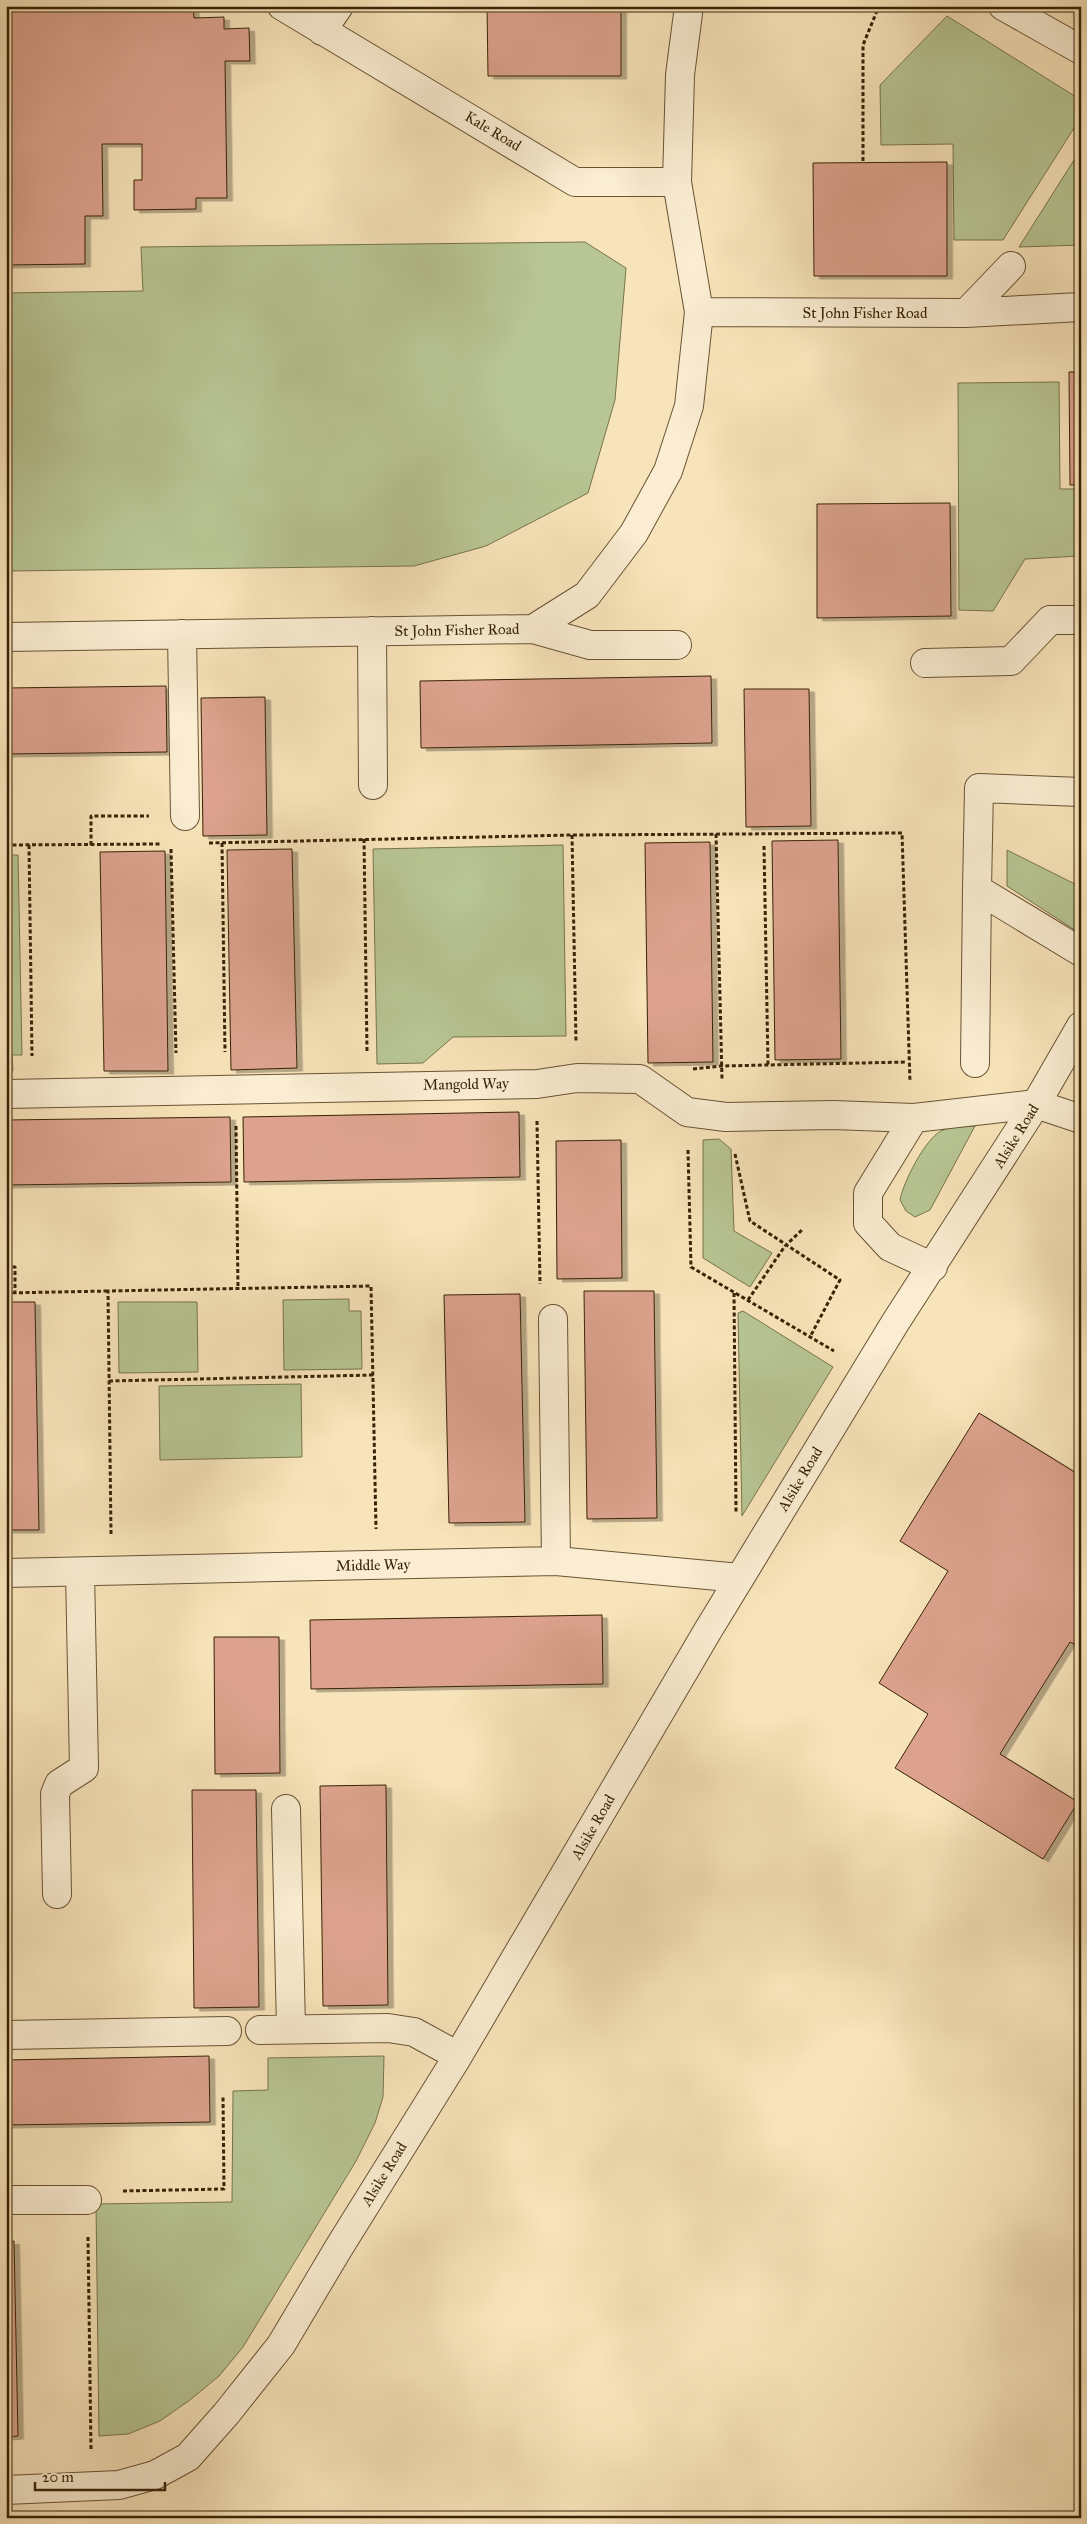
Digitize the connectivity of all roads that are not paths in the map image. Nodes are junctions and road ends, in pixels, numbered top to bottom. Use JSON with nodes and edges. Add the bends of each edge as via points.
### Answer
{"nodes":[{"id":1,"x":282,"y":6,"type":"edge"},
{"id":2,"x":339,"y":6,"type":"edge"},
{"id":3,"x":689,"y":6,"type":"edge"},
{"id":4,"x":1003,"y":6,"type":"edge"},
{"id":5,"x":322,"y":31,"type":"junction"},
{"id":6,"x":1081,"y":50,"type":"edge"},
{"id":7,"x":677,"y":182,"type":"junction"},
{"id":8,"x":1011,"y":266,"type":"dead end"},
{"id":9,"x":1081,"y":307,"type":"edge"},
{"id":10,"x":698,"y":312,"type":"junction"},
{"id":11,"x":966,"y":313,"type":"junction"},
{"id":12,"x":1081,"y":620,"type":"edge"},
{"id":13,"x":533,"y":629,"type":"junction"},
{"id":14,"x":372,"y":631,"type":"junction"},
{"id":15,"x":182,"y":634,"type":"junction"},
{"id":16,"x":6,"y":636,"type":"edge"},
{"id":17,"x":677,"y":645,"type":"dead end"},
{"id":18,"x":925,"y":663,"type":"dead end"},
{"id":19,"x":373,"y":785,"type":"dead end"},
{"id":20,"x":1081,"y":792,"type":"edge"},
{"id":21,"x":185,"y":816,"type":"road end"},
{"id":22,"x":976,"y":889,"type":"junction"},
{"id":23,"x":1081,"y":952,"type":"edge"},
{"id":24,"x":1081,"y":1026,"type":"edge"},
{"id":25,"x":975,"y":1063,"type":"dead end"},
{"id":26,"x":19,"y":1094,"type":"edge"},
{"id":27,"x":1036,"y":1104,"type":"junction"},
{"id":28,"x":914,"y":1118,"type":"junction"},
{"id":29,"x":1081,"y":1119,"type":"edge"},
{"id":30,"x":933,"y":1267,"type":"junction"},
{"id":31,"x":553,"y":1319,"type":"dead end"},
{"id":32,"x":556,"y":1561,"type":"junction"},
{"id":33,"x":80,"y":1572,"type":"junction"},
{"id":34,"x":6,"y":1573,"type":"edge"},
{"id":35,"x":740,"y":1578,"type":"junction"},
{"id":36,"x":286,"y":1809,"type":"dead end"},
{"id":37,"x":57,"y":1894,"type":"dead end"},
{"id":38,"x":291,"y":2029,"type":"junction"},
{"id":39,"x":260,"y":2030,"type":"dead end"},
{"id":40,"x":227,"y":2031,"type":"dead end"},
{"id":41,"x":6,"y":2035,"type":"edge"},
{"id":42,"x":458,"y":2056,"type":"junction"},
{"id":43,"x":6,"y":2200,"type":"edge"},
{"id":44,"x":87,"y":2200,"type":"road end"},
{"id":45,"x":6,"y":2490,"type":"edge"}],
"edges":[{"from":1,"to":5,"type":"street","name":"Kale Road"},
{"from":2,"to":5,"type":"street"},
{"from":3,"to":7,"type":"street","name":"St John Fisher Road","via":[[680,75]]},
{"from":4,"to":6,"type":"street"},
{"from":5,"to":7,"type":"street","name":"Kale Road","via":[[576,182]]},
{"from":7,"to":10,"type":"street","name":"St John Fisher Road"},
{"from":8,"to":11,"type":"street"},
{"from":9,"to":11,"type":"street","name":"St John Fisher Road"},
{"from":10,"to":11,"type":"street","name":"St John Fisher Road"},
{"from":10,"to":13,"type":"street","name":"St John Fisher Road","via":[[690,406],[668,471],[634,533],[587,595]]},
{"from":12,"to":18,"type":"street","via":[[1050,620],[1011,661]]},
{"from":13,"to":14,"type":"street","name":"St John Fisher Road"},
{"from":13,"to":17,"type":"street","via":[[590,645]]},
{"from":14,"to":15,"type":"street","name":"St John Fisher Road"},
{"from":14,"to":19,"type":"street"},
{"from":15,"to":16,"type":"street","name":"St John Fisher Road"},
{"from":15,"to":21,"type":"street"},
{"from":20,"to":22,"type":"street","via":[[979,788]]},
{"from":22,"to":23,"type":"street"},
{"from":22,"to":25,"type":"street"},
{"from":24,"to":27,"type":"street","name":"Alsike Road"},
{"from":26,"to":28,"type":"street","name":"Mangold Way","via":[[537,1084],[577,1078],[640,1079],[687,1112],[726,1117],[833,1114]]},
{"from":27,"to":28,"type":"street","name":"Mangold Way"},
{"from":27,"to":29,"type":"street"},
{"from":27,"to":30,"type":"street","name":"Alsike Road"},
{"from":28,"to":30,"type":"street","via":[[868,1192],[868,1223],[890,1247]]},
{"from":30,"to":35,"type":"street","name":"Alsike Road"},
{"from":31,"to":32,"type":"street"},
{"from":32,"to":33,"type":"street","name":"Middle Way"},
{"from":32,"to":35,"type":"street","name":"Middle Way"},
{"from":33,"to":34,"type":"street","name":"Middle Way"},
{"from":33,"to":37,"type":"street","via":[[84,1768],[60,1784],[55,1794]]},
{"from":35,"to":42,"type":"street","name":"Alsike Road"},
{"from":36,"to":38,"type":"street"},
{"from":38,"to":39,"type":"street"},
{"from":38,"to":42,"type":"street","via":[[388,2028],[414,2032]]},
{"from":40,"to":41,"type":"street"},
{"from":42,"to":45,"type":"street","name":"Alsike Road","via":[[281,2346],[188,2457],[155,2475],[119,2485]]},
{"from":43,"to":44,"type":"street"}]}
